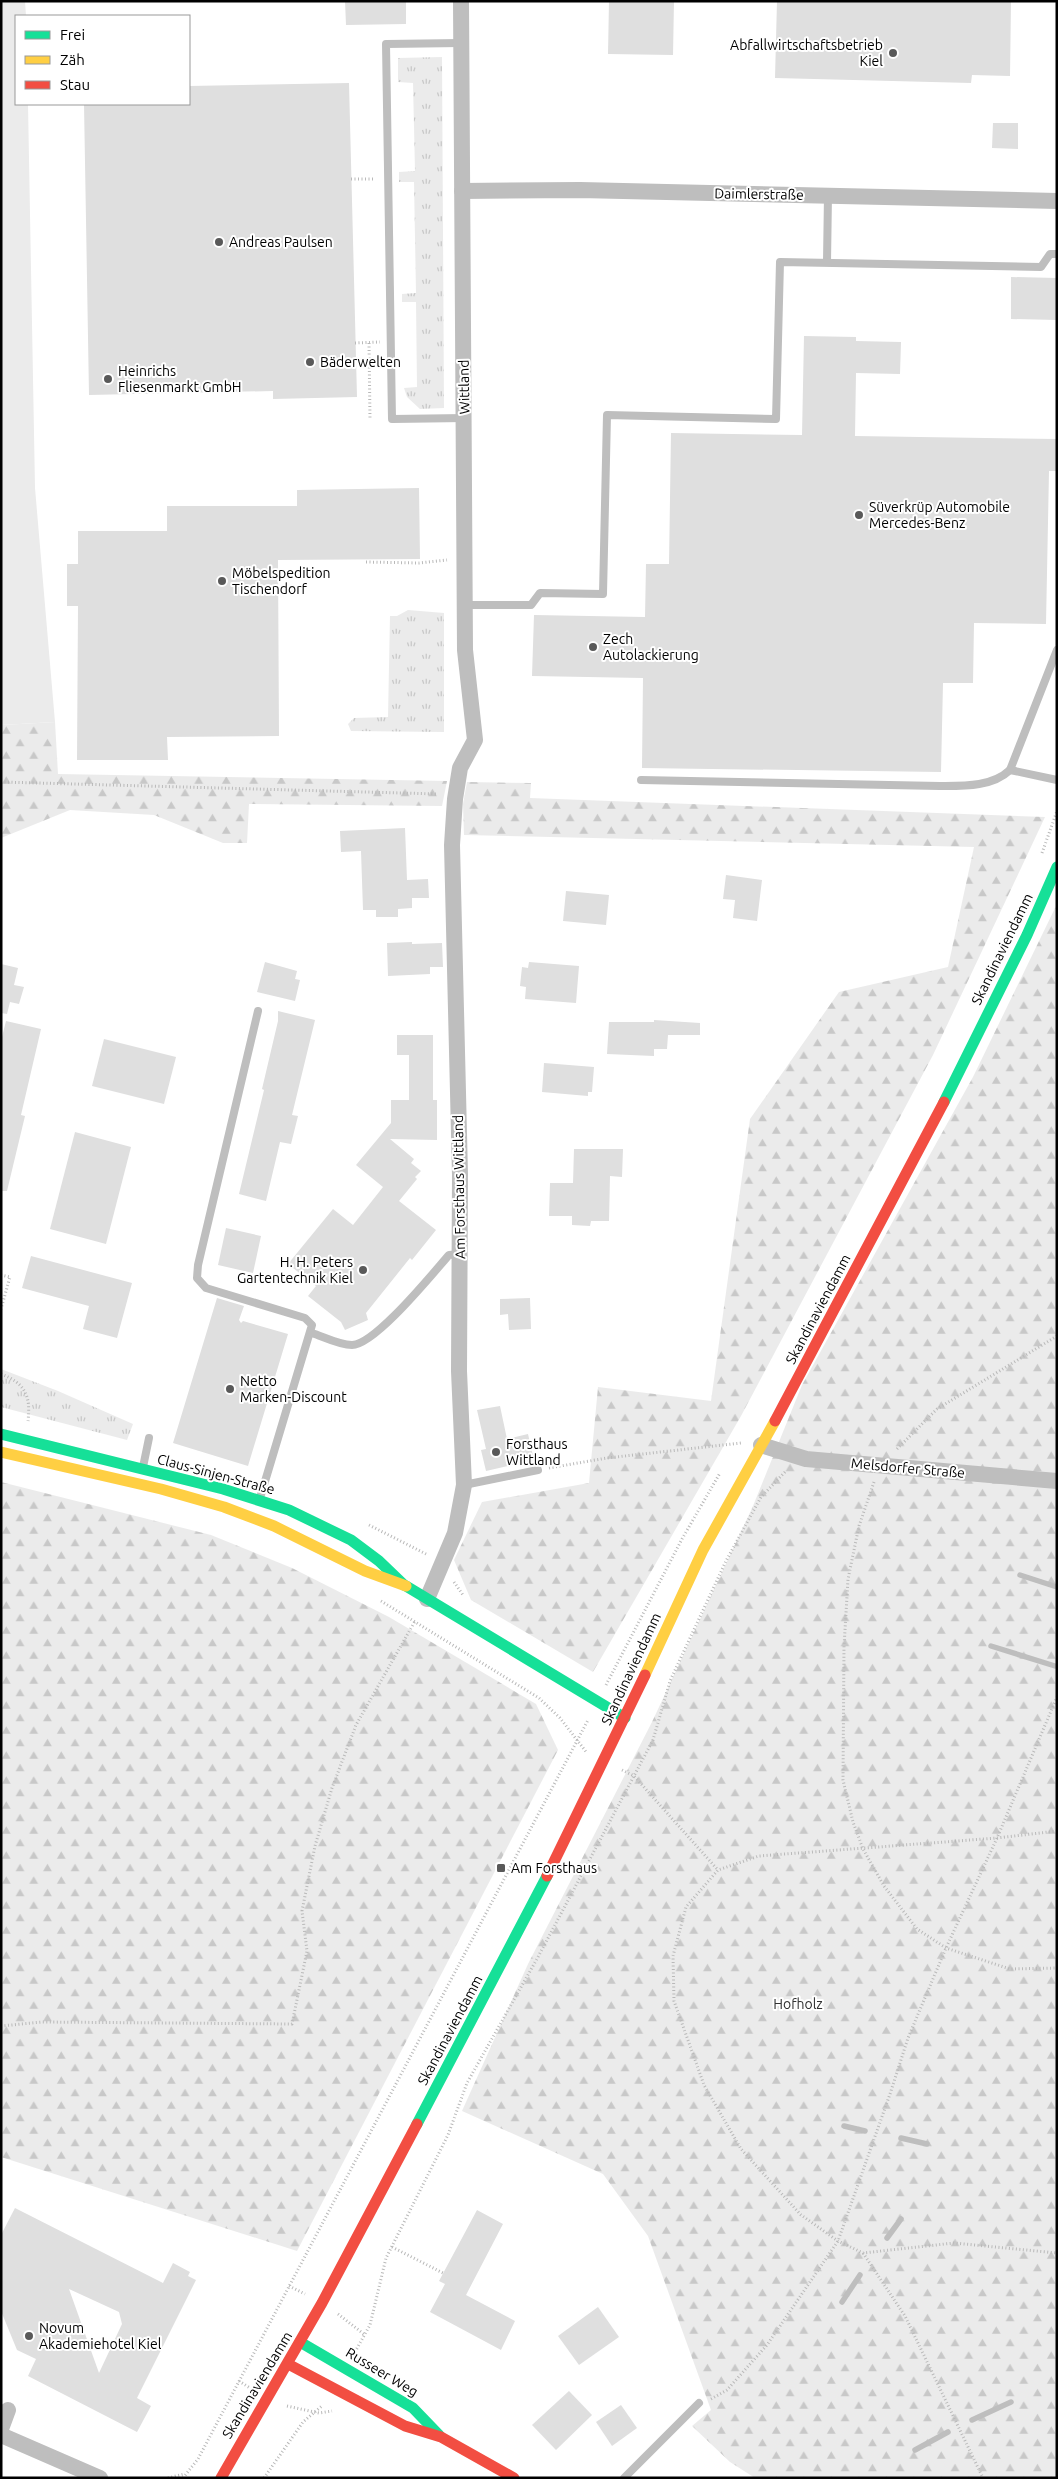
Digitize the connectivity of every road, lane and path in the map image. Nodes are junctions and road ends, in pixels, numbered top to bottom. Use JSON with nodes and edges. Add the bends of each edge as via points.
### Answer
{"nodes":[{"id":1,"x":461,"y":1,"type":"edge"},
{"id":2,"x":461,"y":44,"type":"junction"},
{"id":3,"x":351,"y":179,"type":"dead end"},
{"id":4,"x":388,"y":179,"type":"junction"},
{"id":5,"x":462,"y":191,"type":"junction"},
{"id":6,"x":828,"y":195,"type":"junction"},
{"id":7,"x":1057,"y":201,"type":"edge"},
{"id":8,"x":1057,"y":254,"type":"edge"},
{"id":9,"x":827,"y":262,"type":"junction"},
{"id":10,"x":377,"y":342,"type":"dead end"},
{"id":11,"x":355,"y":343,"type":"dead end"},
{"id":12,"x":369,"y":343,"type":"junction"},
{"id":13,"x":465,"y":418,"type":"junction"},
{"id":14,"x":370,"y":420,"type":"dead end"},
{"id":15,"x":465,"y":558,"type":"junction"},
{"id":16,"x":366,"y":562,"type":"dead end"},
{"id":17,"x":465,"y":605,"type":"junction"},
{"id":18,"x":1057,"y":650,"type":"edge"},
{"id":19,"x":460,"y":768,"type":"joint"},
{"id":20,"x":1010,"y":770,"type":"junction"},
{"id":21,"x":641,"y":780,"type":"dead end"},
{"id":22,"x":1057,"y":780,"type":"edge"},
{"id":23,"x":1,"y":782,"type":"edge"},
{"id":24,"x":455,"y":799,"type":"junction"},
{"id":25,"x":1057,"y":811,"type":"edge"},
{"id":26,"x":1038,"y":860,"type":"dead end"},
{"id":27,"x":1057,"y":867,"type":"edge"},
{"id":28,"x":258,"y":1011,"type":"dead end"},
{"id":29,"x":460,"y":1254,"type":"junction"},
{"id":30,"x":1,"y":1275,"type":"edge"},
{"id":31,"x":1,"y":1309,"type":"edge"},
{"id":32,"x":312,"y":1333,"type":"junction"},
{"id":33,"x":1057,"y":1336,"type":"edge"},
{"id":34,"x":1,"y":1374,"type":"edge"},
{"id":35,"x":27,"y":1424,"type":"dead end"},
{"id":36,"x":1,"y":1434,"type":"edge"},
{"id":37,"x":742,"y":1434,"type":"dead end"},
{"id":38,"x":149,"y":1438,"type":"dead end"},
{"id":39,"x":737,"y":1442,"type":"junction"},
{"id":40,"x":761,"y":1445,"type":"junction"},
{"id":41,"x":733,"y":1451,"type":"dead end"},
{"id":42,"x":1,"y":1452,"type":"edge"},
{"id":43,"x":806,"y":1459,"type":"junction"},
{"id":44,"x":880,"y":1465,"type":"junction"},
{"id":45,"x":723,"y":1467,"type":"dead end"},
{"id":46,"x":143,"y":1469,"type":"junction"},
{"id":47,"x":538,"y":1470,"type":"joint"},
{"id":48,"x":1057,"y":1481,"type":"edge"},
{"id":49,"x":139,"y":1484,"type":"junction"},
{"id":50,"x":464,"y":1485,"type":"junction"},
{"id":51,"x":260,"y":1499,"type":"junction"},
{"id":52,"x":255,"y":1517,"type":"junction"},
{"id":53,"x":404,"y":1585,"type":"junction"},
{"id":54,"x":376,"y":1598,"type":"dead end"},
{"id":55,"x":427,"y":1599,"type":"junction"},
{"id":56,"x":416,"y":1621,"type":"junction"},
{"id":57,"x":1057,"y":1697,"type":"edge"},
{"id":58,"x":597,"y":1703,"type":"junction"},
{"id":59,"x":625,"y":1718,"type":"junction"},
{"id":60,"x":576,"y":1741,"type":"junction"},
{"id":61,"x":634,"y":1776,"type":"junction"},
{"id":62,"x":1057,"y":1830,"type":"edge"},
{"id":63,"x":997,"y":1838,"type":"junction"},
{"id":64,"x":863,"y":1849,"type":"junction"},
{"id":65,"x":718,"y":1870,"type":"junction"},
{"id":66,"x":946,"y":1948,"type":"junction"},
{"id":67,"x":1057,"y":1968,"type":"edge"},
{"id":68,"x":1,"y":2026,"type":"edge"},
{"id":69,"x":838,"y":2241,"type":"junction"},
{"id":70,"x":392,"y":2246,"type":"junction"},
{"id":71,"x":863,"y":2253,"type":"junction"},
{"id":72,"x":1057,"y":2253,"type":"edge"},
{"id":73,"x":444,"y":2273,"type":"dead end"},
{"id":74,"x":300,"y":2342,"type":"junction"},
{"id":75,"x":288,"y":2364,"type":"junction"},
{"id":76,"x":346,"y":2368,"type":"junction"},
{"id":77,"x":335,"y":2388,"type":"junction"},
{"id":78,"x":699,"y":2403,"type":"joint"},
{"id":79,"x":8,"y":2410,"type":"dead end"},
{"id":80,"x":1,"y":2429,"type":"edge"},
{"id":81,"x":1,"y":2436,"type":"edge"},
{"id":82,"x":441,"y":2438,"type":"junction"},
{"id":83,"x":184,"y":2476,"type":"edge"},
{"id":84,"x":100,"y":2478,"type":"edge"},
{"id":85,"x":168,"y":2478,"type":"edge"},
{"id":86,"x":221,"y":2478,"type":"edge"},
{"id":87,"x":264,"y":2478,"type":"edge"},
{"id":88,"x":514,"y":2478,"type":"edge"},
{"id":89,"x":624,"y":2478,"type":"edge"},
{"id":90,"x":983,"y":2478,"type":"edge"}],
"edges":[{"from":1,"to":2,"type":"street","name":"Wittland"},
{"from":2,"to":4,"type":"lane","via":[[386,44]]},
{"from":2,"to":5,"type":"street","name":"Wittland"},
{"from":3,"to":4,"type":"path"},
{"from":4,"to":13,"type":"lane","via":[[392,419]]},
{"from":5,"to":6,"type":"street","name":"Daimlerstraße"},
{"from":5,"to":13,"type":"street","name":"Wittland"},
{"from":6,"to":7,"type":"street","name":"Daimlerstraße"},
{"from":6,"to":9,"type":"lane"},
{"from":8,"to":9,"type":"lane","via":[[1050,254],[1041,267]]},
{"from":9,"to":17,"type":"lane","via":[[780,262],[776,419],[607,415],[603,594],[540,593],[531,604]]},
{"from":10,"to":12,"type":"path"},
{"from":11,"to":12,"type":"path"},
{"from":12,"to":14,"type":"path"},
{"from":13,"to":15,"type":"street","name":"Wittland"},
{"from":15,"to":16,"type":"path","via":[[419,563]]},
{"from":15,"to":17,"type":"street","name":"Wittland"},
{"from":17,"to":19,"type":"street","name":"Wittland","via":[[467,680],[475,740]]},
{"from":18,"to":20,"type":"lane"},
{"from":19,"to":24,"type":"street","name":"Am Forsthaus Wittland"},
{"from":20,"to":21,"type":"lane","via":[[992,781],[968,785]]},
{"from":20,"to":22,"type":"lane"},
{"from":23,"to":24,"type":"path","via":[[444,794]]},
{"from":24,"to":29,"type":"street","name":"Am Forsthaus Wittland","via":[[452,922]]},
{"from":25,"to":26,"type":"path"},
{"from":27,"to":40,"type":"main road","name":"Skandinaviendamm","via":[[952,1086]]},
{"from":28,"to":32,"type":"lane","via":[[197,1278],[206,1288],[305,1318],[312,1325]]},
{"from":29,"to":32,"type":"lane","via":[[449,1255],[392,1319],[358,1344],[346,1344]]},
{"from":29,"to":50,"type":"street","name":"Am Forsthaus Wittland","via":[[459,1371]]},
{"from":30,"to":31,"type":"path","via":[[10,1277]]},
{"from":32,"to":51,"type":"lane"},
{"from":33,"to":44,"type":"path","via":[[937,1409]]},
{"from":34,"to":35,"type":"path","via":[[14,1378],[26,1390],[29,1398]]},
{"from":36,"to":46,"type":"main road","name":"Claus-Sinjen-Straße"},
{"from":37,"to":39,"type":"path"},
{"from":38,"to":46,"type":"lane"},
{"from":39,"to":40,"type":"path"},
{"from":39,"to":41,"type":"path"},
{"from":39,"to":47,"type":"path"},
{"from":40,"to":43,"type":"street","name":"Melsdorfer Straße"},
{"from":40,"to":59,"type":"main road","name":"Skandinaviendamm","via":[[703,1550]]},
{"from":42,"to":49,"type":"main road","name":"Claus-Sinjen-Straße"},
{"from":43,"to":44,"type":"street","name":"Melsdorfer Straße"},
{"from":43,"to":61,"type":"path","via":[[780,1474],[761,1497],[739,1537],[670,1681],[653,1740]]},
{"from":44,"to":48,"type":"street","name":"Melsdorfer Straße"},
{"from":44,"to":64,"type":"path","via":[[859,1526],[848,1579],[844,1647],[843,1780]]},
{"from":45,"to":58,"type":"path"},
{"from":46,"to":49,"type":"lane"},
{"from":46,"to":51,"type":"main road","name":"Claus-Sinjen-Straße"},
{"from":47,"to":50,"type":"lane"},
{"from":49,"to":52,"type":"main road","name":"Claus-Sinjen-Straße"},
{"from":50,"to":55,"type":"street","name":"Am Forsthaus Wittland","via":[[455,1533]]},
{"from":51,"to":52,"type":"lane"},
{"from":51,"to":53,"type":"main road","name":"Claus-Sinjen-Straße","via":[[315,1521],[352,1542],[386,1564]]},
{"from":52,"to":53,"type":"main road","name":"Claus-Sinjen-Straße","via":[[377,1578]]},
{"from":53,"to":55,"type":"main road","name":"Claus-Sinjen-Straße"},
{"from":54,"to":56,"type":"path"},
{"from":55,"to":58,"type":"main road","name":"Claus-Sinjen-Straße"},
{"from":56,"to":60,"type":"path","via":[[539,1698],[560,1718]]},
{"from":56,"to":68,"type":"path","via":[[356,1725],[332,1788],[315,1846],[302,1910],[307,1951],[292,2024],[42,2022]]},
{"from":57,"to":63,"type":"path"},
{"from":58,"to":59,"type":"main road","name":"Claus-Sinjen-Straße"},
{"from":58,"to":60,"type":"path"},
{"from":59,"to":74,"type":"main road","name":"Skandinaviendamm","via":[[532,1906]]},
{"from":60,"to":83,"type":"path","via":[[198,2459]]},
{"from":61,"to":65,"type":"path"},
{"from":61,"to":70,"type":"path","via":[[468,2083],[448,2135]]},
{"from":62,"to":63,"type":"path"},
{"from":63,"to":64,"type":"path"},
{"from":63,"to":66,"type":"path"},
{"from":64,"to":65,"type":"path","via":[[759,1856]]},
{"from":64,"to":66,"type":"path","via":[[884,1886],[918,1929]]},
{"from":65,"to":69,"type":"path","via":[[686,1907],[673,1956],[674,2001],[704,2085],[741,2149],[801,2215]]},
{"from":66,"to":67,"type":"path","via":[[1010,1969]]},
{"from":66,"to":69,"type":"path","via":[[908,2038]]},
{"from":69,"to":71,"type":"path"},
{"from":69,"to":78,"type":"path","via":[[767,2344],[728,2390]]},
{"from":70,"to":73,"type":"path"},
{"from":70,"to":76,"type":"path","via":[[386,2258],[370,2325]]},
{"from":71,"to":72,"type":"path","via":[[954,2243]]},
{"from":71,"to":90,"type":"path","via":[[905,2316]]},
{"from":74,"to":75,"type":"main road","name":"Skandinaviendamm"},
{"from":74,"to":76,"type":"main road","name":"Russeer Weg"},
{"from":75,"to":77,"type":"main road","name":"Russeer Weg"},
{"from":75,"to":86,"type":"main road","name":"Skandinaviendamm"},
{"from":76,"to":82,"type":"main road","name":"Russeer Weg","via":[[414,2408]]},
{"from":77,"to":82,"type":"main road","name":"Russeer Weg","via":[[405,2426]]},
{"from":77,"to":87,"type":"path","via":[[303,2422]]},
{"from":78,"to":89,"type":"lane"},
{"from":79,"to":80,"type":"street"},
{"from":81,"to":84,"type":"street"},
{"from":82,"to":88,"type":"main road","name":"Russeer Weg"},
{"from":83,"to":85,"type":"path"}]}
